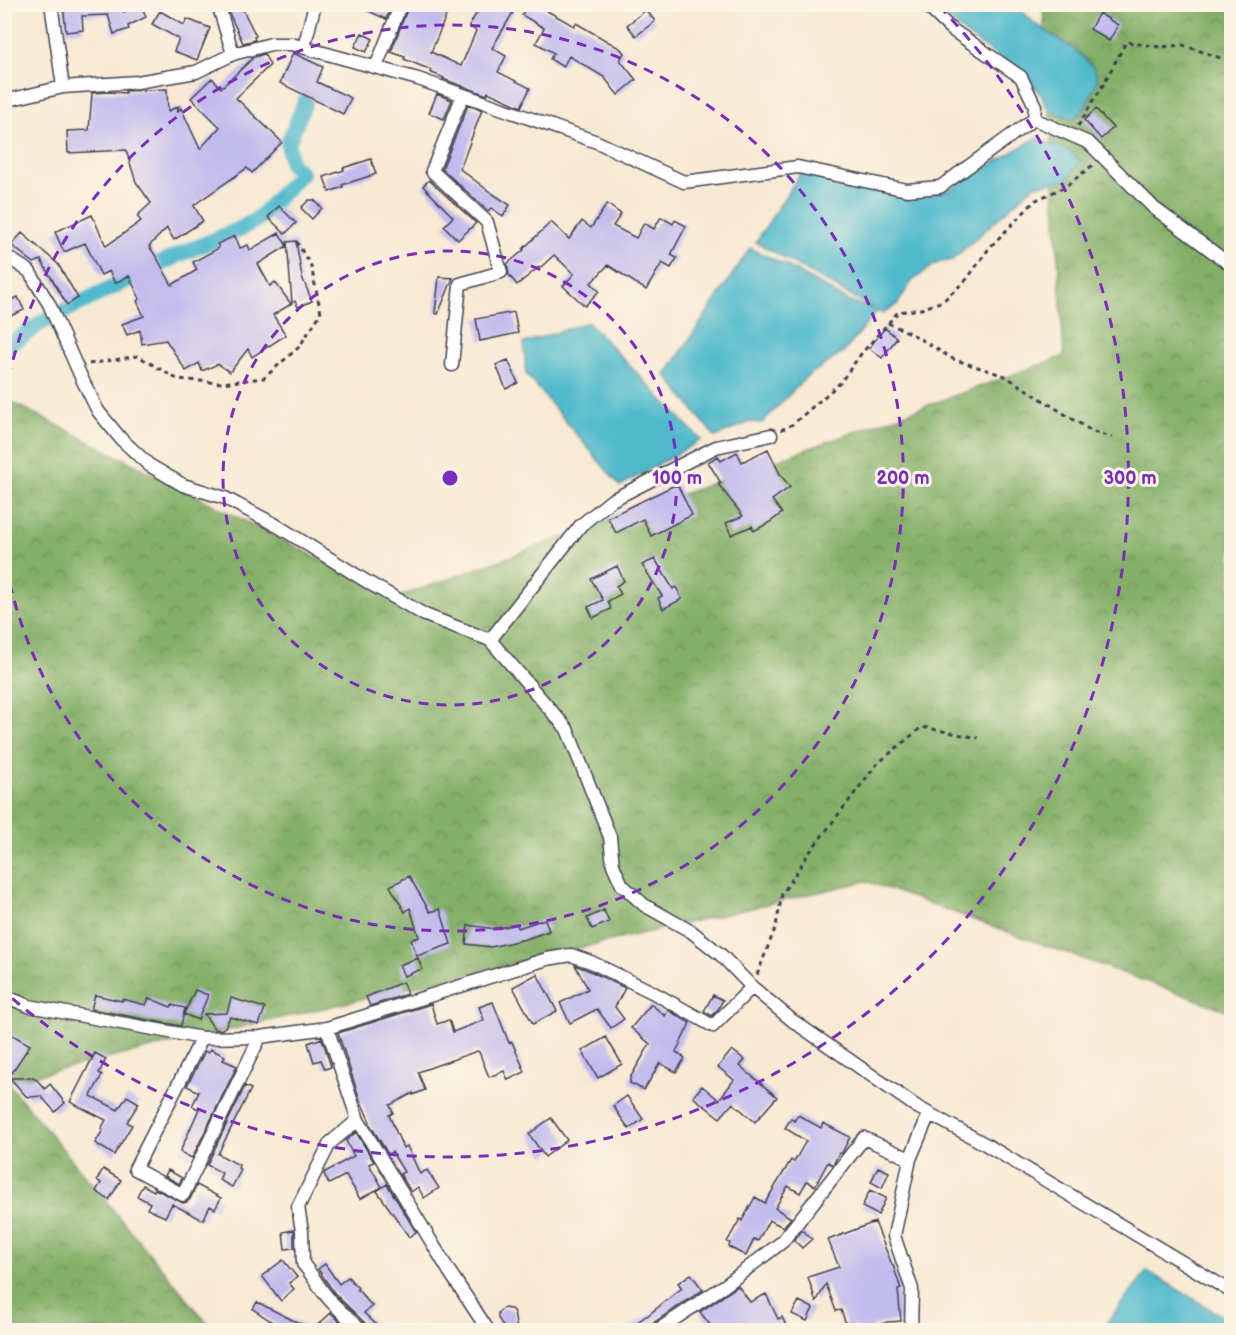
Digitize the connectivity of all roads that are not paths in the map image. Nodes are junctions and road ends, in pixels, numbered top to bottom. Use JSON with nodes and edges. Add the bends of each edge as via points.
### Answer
{"nodes":[{"id":1,"x":51,"y":4,"type":"edge"},
{"id":2,"x":218,"y":4,"type":"edge"},
{"id":3,"x":315,"y":4,"type":"edge"},
{"id":4,"x":401,"y":4,"type":"edge"},
{"id":5,"x":925,"y":4,"type":"edge"},
{"id":6,"x":304,"y":47,"type":"junction"},
{"id":7,"x":233,"y":54,"type":"junction"},
{"id":8,"x":376,"y":67,"type":"junction"},
{"id":9,"x":63,"y":87,"type":"junction"},
{"id":10,"x":463,"y":94,"type":"junction"},
{"id":11,"x":4,"y":101,"type":"edge"},
{"id":12,"x":1034,"y":119,"type":"junction"},
{"id":13,"x":4,"y":255,"type":"edge"},
{"id":14,"x":1232,"y":266,"type":"edge"},
{"id":15,"x":452,"y":365,"type":"dead end"},
{"id":16,"x":771,"y":435,"type":"road end"},
{"id":17,"x":490,"y":640,"type":"junction"},
{"id":18,"x":752,"y":987,"type":"junction"},
{"id":19,"x":4,"y":996,"type":"edge"},
{"id":20,"x":327,"y":1028,"type":"junction"},
{"id":21,"x":260,"y":1037,"type":"junction"},
{"id":22,"x":202,"y":1038,"type":"junction"},
{"id":23,"x":929,"y":1114,"type":"junction"},
{"id":24,"x":358,"y":1120,"type":"junction"},
{"id":25,"x":910,"y":1159,"type":"junction"},
{"id":26,"x":1232,"y":1292,"type":"edge"},
{"id":27,"x":360,"y":1330,"type":"edge"},
{"id":28,"x":488,"y":1330,"type":"edge"},
{"id":29,"x":658,"y":1330,"type":"edge"},
{"id":30,"x":911,"y":1330,"type":"edge"}],
"edges":[{"from":1,"to":9,"type":"street"},
{"from":2,"to":7,"type":"street"},
{"from":3,"to":6,"type":"street"},
{"from":4,"to":8,"type":"street"},
{"from":5,"to":12,"type":"street","via":[[951,29],[1022,77],[1035,106]]},
{"from":6,"to":7,"type":"street","via":[[271,44]]},
{"from":6,"to":8,"type":"street"},
{"from":7,"to":9,"type":"street","via":[[196,72],[137,82]]},
{"from":8,"to":10,"type":"street"},
{"from":9,"to":11,"type":"street"},
{"from":10,"to":12,"type":"street","via":[[597,142],[684,182],[798,167],[908,190],[940,187]]},
{"from":10,"to":15,"type":"street","via":[[432,171],[487,222],[501,272],[460,284]]},
{"from":12,"to":14,"type":"street","via":[[1089,143],[1154,208]]},
{"from":13,"to":17,"type":"street","via":[[29,271],[49,304],[98,411],[149,465],[183,485],[225,498],[266,520],[426,615]]},
{"from":16,"to":17,"type":"street","via":[[716,447],[612,501],[581,525]]},
{"from":17,"to":18,"type":"street","via":[[567,729],[610,837],[613,865],[622,885],[644,905],[692,932]]},
{"from":18,"to":20,"type":"street","via":[[713,1026],[591,962],[570,956],[547,959]]},
{"from":18,"to":23,"type":"street","via":[[793,1021]]},
{"from":19,"to":22,"type":"street","via":[[28,1006]]},
{"from":20,"to":21,"type":"street"},
{"from":20,"to":24,"type":"street"},
{"from":21,"to":22,"type":"street"},
{"from":21,"to":22,"type":"street","via":[[183,1195],[135,1169]]},
{"from":23,"to":25,"type":"street"},
{"from":23,"to":26,"type":"street"},
{"from":24,"to":27,"type":"street","via":[[330,1143],[298,1207],[303,1264],[329,1299]]},
{"from":24,"to":28,"type":"street"},
{"from":25,"to":29,"type":"street","via":[[864,1138],[782,1242]]},
{"from":25,"to":30,"type":"street","via":[[894,1236],[912,1289]]}]}
